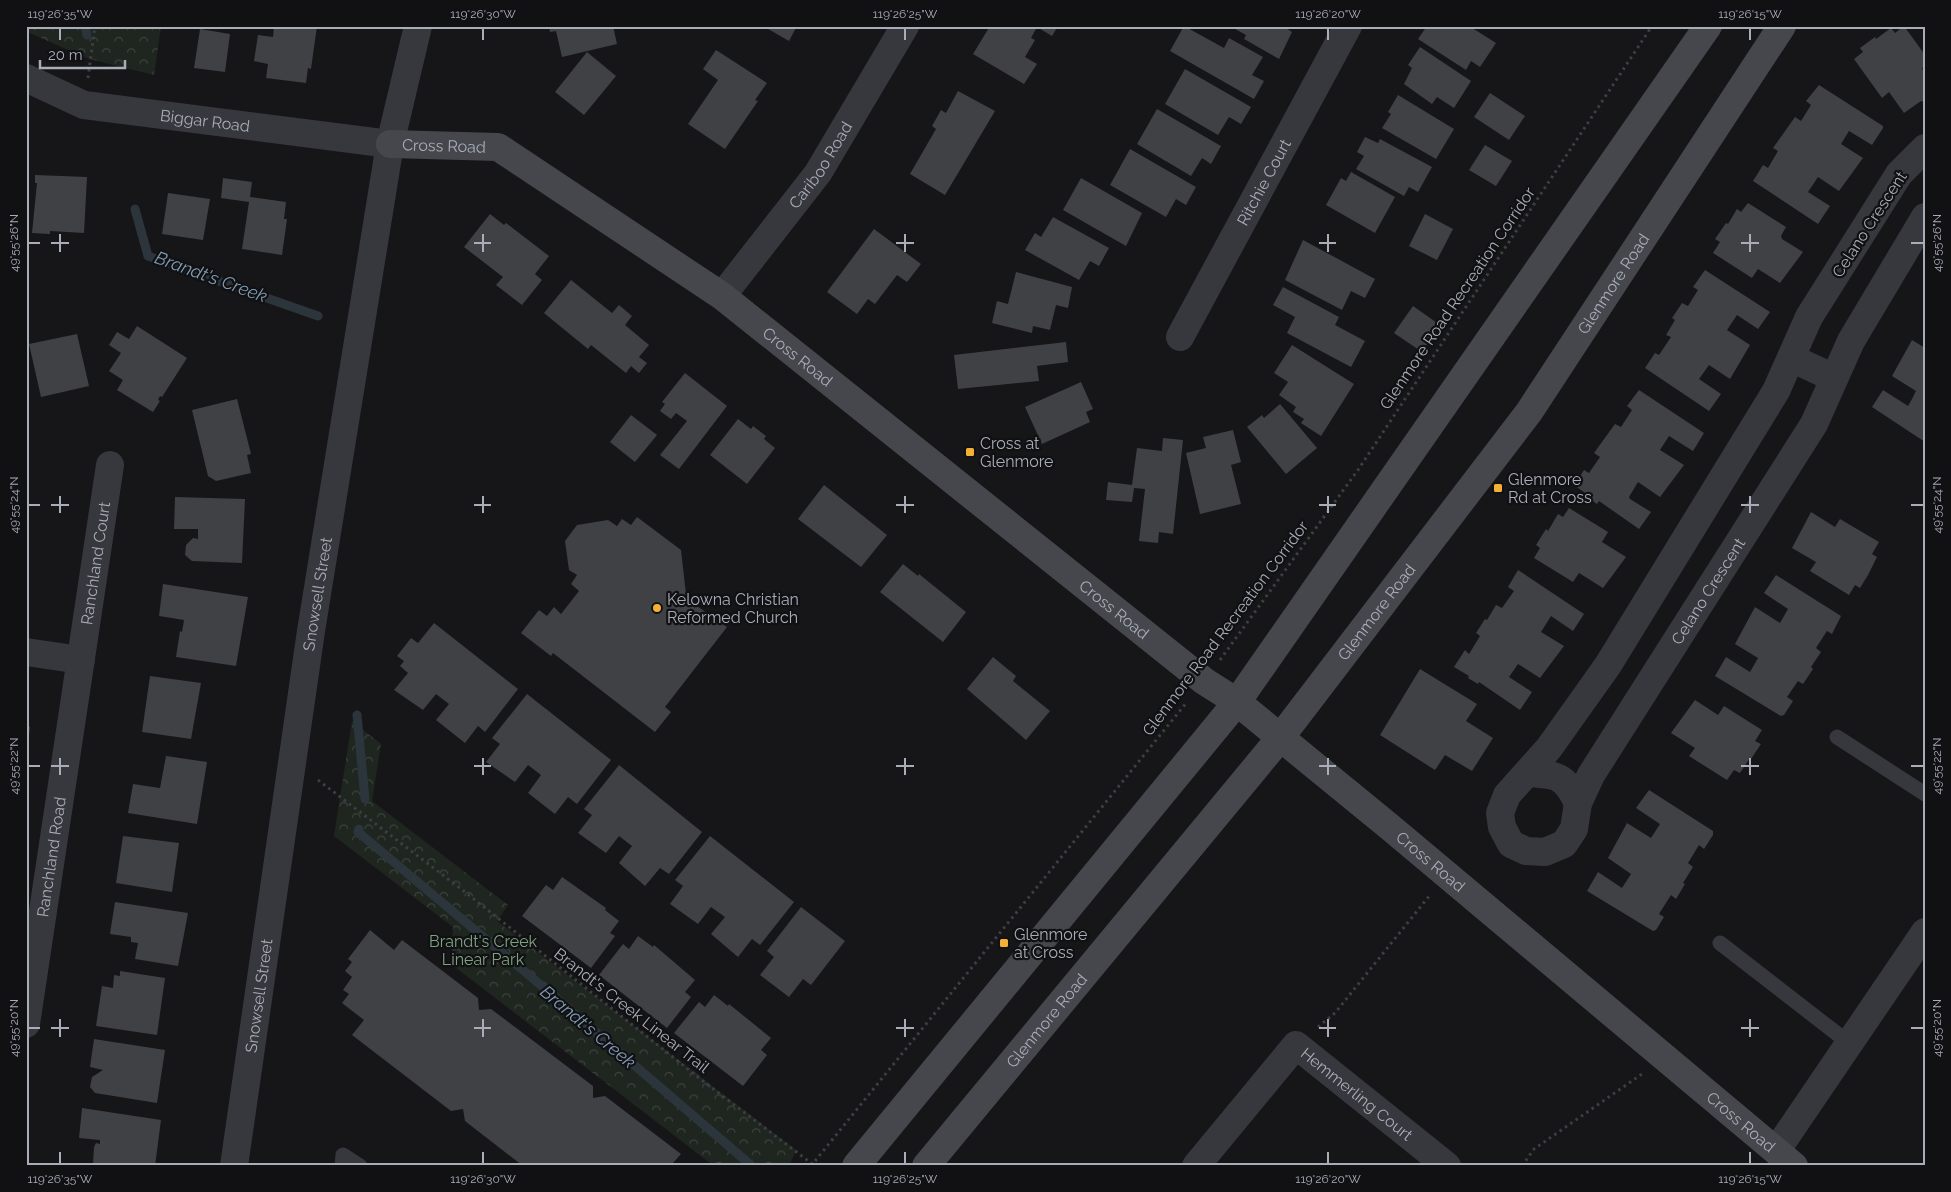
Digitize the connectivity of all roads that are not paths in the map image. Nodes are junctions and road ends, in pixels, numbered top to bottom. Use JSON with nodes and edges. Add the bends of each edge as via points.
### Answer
{"nodes":[{"id":1,"x":418,"y":26,"type":"edge"},
{"id":2,"x":905,"y":26,"type":"edge"},
{"id":3,"x":1348,"y":26,"type":"edge"},
{"id":4,"x":1708,"y":26,"type":"edge"},
{"id":5,"x":1782,"y":26,"type":"edge"},
{"id":6,"x":26,"y":78,"type":"edge"},
{"id":7,"x":390,"y":144,"type":"junction"},
{"id":8,"x":1925,"y":148,"type":"edge"},
{"id":9,"x":1925,"y":218,"type":"edge"},
{"id":10,"x":722,"y":296,"type":"junction"},
{"id":11,"x":1180,"y":336,"type":"dead end"},
{"id":12,"x":1791,"y":358,"type":"junction"},
{"id":13,"x":1834,"y":378,"type":"junction"},
{"id":14,"x":110,"y":465,"type":"dead end"},
{"id":15,"x":26,"y":652,"type":"edge"},
{"id":16,"x":81,"y":660,"type":"junction"},
{"id":17,"x":1237,"y":702,"type":"junction"},
{"id":18,"x":1837,"y":737,"type":"dead end"},
{"id":19,"x":1280,"y":738,"type":"junction"},
{"id":20,"x":1527,"y":773,"type":"junction"},
{"id":21,"x":1925,"y":794,"type":"edge"},
{"id":22,"x":1578,"y":803,"type":"junction"},
{"id":23,"x":1925,"y":932,"type":"edge"},
{"id":24,"x":1720,"y":944,"type":"dead end"},
{"id":25,"x":30,"y":969,"type":"edge"},
{"id":26,"x":26,"y":1024,"type":"edge"},
{"id":27,"x":1848,"y":1043,"type":"junction"},
{"id":28,"x":1785,"y":1158,"type":"edge"},
{"id":29,"x":234,"y":1166,"type":"edge"},
{"id":30,"x":342,"y":1166,"type":"edge"},
{"id":31,"x":360,"y":1166,"type":"edge"},
{"id":32,"x":856,"y":1166,"type":"edge"},
{"id":33,"x":926,"y":1166,"type":"edge"},
{"id":34,"x":1196,"y":1166,"type":"edge"},
{"id":35,"x":1447,"y":1166,"type":"edge"}],
"edges":[{"from":1,"to":7,"type":"street","name":"Snowsell Street"},
{"from":2,"to":10,"type":"street","name":"Cariboo Road","via":[[818,172]]},
{"from":3,"to":11,"type":"street","name":"Ritchie Court"},
{"from":4,"to":17,"type":"main road"},
{"from":5,"to":19,"type":"main road","name":"Glenmore Road","via":[[1529,412]]},
{"from":6,"to":7,"type":"street","name":"Biggar Road","via":[[84,105]]},
{"from":7,"to":10,"type":"main road","name":"Cross Road","via":[[498,147]]},
{"from":7,"to":29,"type":"street","name":"Snowsell Street","via":[[312,621]]},
{"from":8,"to":12,"type":"street","name":"Celano Crescent","via":[[1899,174],[1809,317]]},
{"from":9,"to":13,"type":"street","name":"Celano Crescent","via":[[1851,341]]},
{"from":10,"to":17,"type":"main road","name":"Cross Road","via":[[1204,680]]},
{"from":12,"to":13,"type":"street"},
{"from":12,"to":20,"type":"street","name":"Celano Crescent","via":[[1776,391],[1608,664],[1549,748]]},
{"from":13,"to":22,"type":"street","name":"Celano Crescent","via":[[1814,424],[1591,775]]},
{"from":14,"to":16,"type":"street","name":"Ranchland Court"},
{"from":15,"to":16,"type":"street"},
{"from":16,"to":25,"type":"street","name":"Ranchland Road"},
{"from":17,"to":19,"type":"main road","name":"Cross Road"},
{"from":17,"to":32,"type":"main road"},
{"from":18,"to":21,"type":"lane"},
{"from":19,"to":28,"type":"main road","name":"Cross Road"},
{"from":19,"to":33,"type":"main road","name":"Glenmore Road"},
{"from":20,"to":22,"type":"street","via":[[1552,774],[1569,784]]},
{"from":20,"to":22,"type":"street","name":"Celano Crescent","via":[[1506,795],[1500,813],[1502,827],[1511,844],[1526,851],[1545,852],[1564,844],[1574,829]]},
{"from":23,"to":27,"type":"street"},
{"from":24,"to":27,"type":"lane"},
{"from":25,"to":26,"type":"street","name":"Ranchland Road"},
{"from":27,"to":28,"type":"street"},
{"from":30,"to":31,"type":"lane","via":[[343,1155]]},
{"from":34,"to":35,"type":"street","name":"Hemmerling Court","via":[[1296,1045]]}]}
